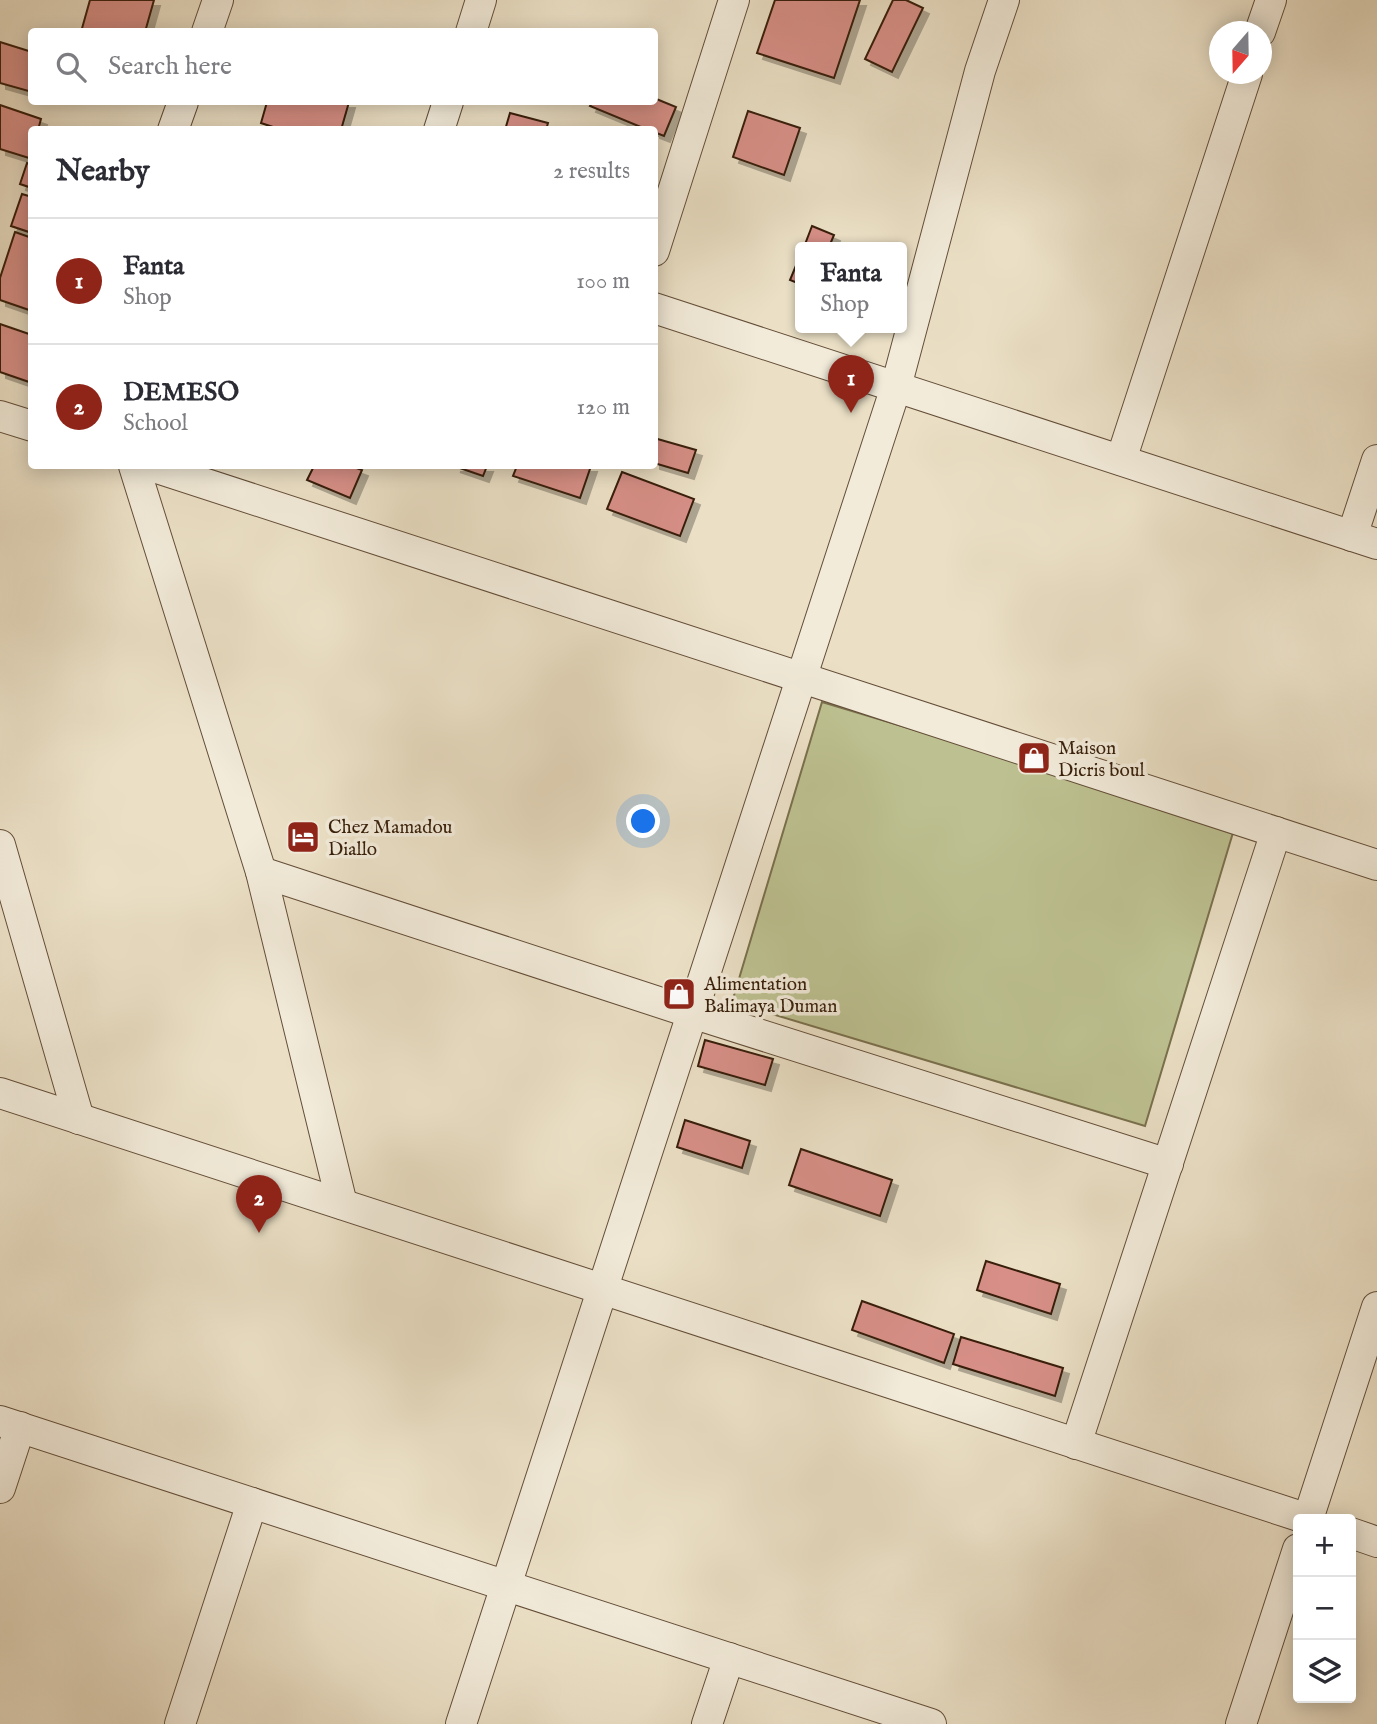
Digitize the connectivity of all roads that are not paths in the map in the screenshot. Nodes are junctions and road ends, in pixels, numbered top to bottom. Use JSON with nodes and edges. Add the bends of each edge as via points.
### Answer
{"nodes":[{"id":1,"x":218,"y":0,"type":"edge"},
{"id":2,"x":481,"y":0,"type":"edge"},
{"id":3,"x":734,"y":0,"type":"edge"},
{"id":4,"x":1004,"y":0,"type":"edge"},
{"id":5,"x":1271,"y":0,"type":"edge"},
{"id":6,"x":1264,"y":21,"type":"edge"},
{"id":7,"x":208,"y":28,"type":"edge"},
{"id":8,"x":472,"y":28,"type":"edge"},
{"id":9,"x":1244,"y":84,"type":"edge"},
{"id":10,"x":182,"y":105,"type":"edge"},
{"id":11,"x":447,"y":105,"type":"edge"},
{"id":12,"x":174,"y":126,"type":"edge"},
{"id":13,"x":440,"y":126,"type":"edge"},
{"id":14,"x":658,"y":238,"type":"edge"},
{"id":15,"x":658,"y":309,"type":"edge"},
{"id":16,"x":896,"y":387,"type":"junction"},
{"id":17,"x":0,"y":416,"type":"edge"},
{"id":18,"x":28,"y":425,"type":"edge"},
{"id":19,"x":1121,"y":460,"type":"junction"},
{"id":20,"x":1377,"y":460,"type":"edge"},
{"id":21,"x":135,"y":469,"type":"edge"},
{"id":22,"x":161,"y":469,"type":"edge"},
{"id":23,"x":1365,"y":540,"type":"edge"},
{"id":24,"x":802,"y":677,"type":"junction"},
{"id":25,"x":1276,"y":832,"type":"junction"},
{"id":26,"x":0,"y":845,"type":"edge"},
{"id":27,"x":1377,"y":865,"type":"edge"},
{"id":28,"x":261,"y":872,"type":"junction"},
{"id":29,"x":692,"y":1013,"type":"junction"},
{"id":30,"x":0,"y":1093,"type":"edge"},
{"id":31,"x":79,"y":1119,"type":"junction"},
{"id":32,"x":1168,"y":1164,"type":"junction"},
{"id":33,"x":342,"y":1204,"type":"junction"},
{"id":34,"x":603,"y":1289,"type":"junction"},
{"id":35,"x":1377,"y":1307,"type":"edge"},
{"id":36,"x":10,"y":1424,"type":"edge"},
{"id":37,"x":1076,"y":1444,"type":"junction"},
{"id":38,"x":0,"y":1488,"type":"edge"},
{"id":39,"x":252,"y":1503,"type":"junction"},
{"id":40,"x":1293,"y":1514,"type":"edge"},
{"id":41,"x":1310,"y":1514,"type":"edge"},
{"id":42,"x":1356,"y":1535,"type":"edge"},
{"id":43,"x":1377,"y":1542,"type":"edge"},
{"id":44,"x":1293,"y":1564,"type":"edge"},
{"id":45,"x":506,"y":1585,"type":"junction"},
{"id":46,"x":729,"y":1658,"type":"junction"},
{"id":47,"x":180,"y":1724,"type":"edge"},
{"id":48,"x":461,"y":1724,"type":"edge"},
{"id":49,"x":707,"y":1724,"type":"edge"},
{"id":50,"x":931,"y":1724,"type":"edge"},
{"id":51,"x":1241,"y":1724,"type":"edge"}],
"edges":[{"from":1,"to":7,"type":"street"},
{"from":2,"to":8,"type":"street"},
{"from":3,"to":14,"type":"street"},
{"from":4,"to":16,"type":"street","via":[[980,71]]},
{"from":5,"to":6,"type":"street"},
{"from":9,"to":19,"type":"street"},
{"from":10,"to":12,"type":"street"},
{"from":11,"to":13,"type":"street"},
{"from":15,"to":16,"type":"street"},
{"from":16,"to":19,"type":"street"},
{"from":16,"to":24,"type":"street"},
{"from":17,"to":18,"type":"street"},
{"from":19,"to":23,"type":"street"},
{"from":20,"to":23,"type":"street"},
{"from":21,"to":28,"type":"street"},
{"from":22,"to":24,"type":"street"},
{"from":24,"to":25,"type":"street"},
{"from":24,"to":29,"type":"street"},
{"from":25,"to":27,"type":"street"},
{"from":25,"to":32,"type":"street"},
{"from":26,"to":31,"type":"street"},
{"from":28,"to":29,"type":"street"},
{"from":28,"to":33,"type":"street"},
{"from":29,"to":32,"type":"street"},
{"from":29,"to":34,"type":"street"},
{"from":30,"to":31,"type":"street"},
{"from":31,"to":33,"type":"street"},
{"from":32,"to":37,"type":"street"},
{"from":33,"to":34,"type":"street"},
{"from":34,"to":37,"type":"street"},
{"from":34,"to":45,"type":"street"},
{"from":35,"to":41,"type":"street"},
{"from":36,"to":38,"type":"street"},
{"from":36,"to":39,"type":"street"},
{"from":37,"to":40,"type":"street"},
{"from":39,"to":45,"type":"street"},
{"from":39,"to":47,"type":"street"},
{"from":42,"to":43,"type":"street"},
{"from":44,"to":51,"type":"street"},
{"from":45,"to":46,"type":"street"},
{"from":45,"to":48,"type":"street"},
{"from":46,"to":49,"type":"street"},
{"from":46,"to":50,"type":"street"}]}
